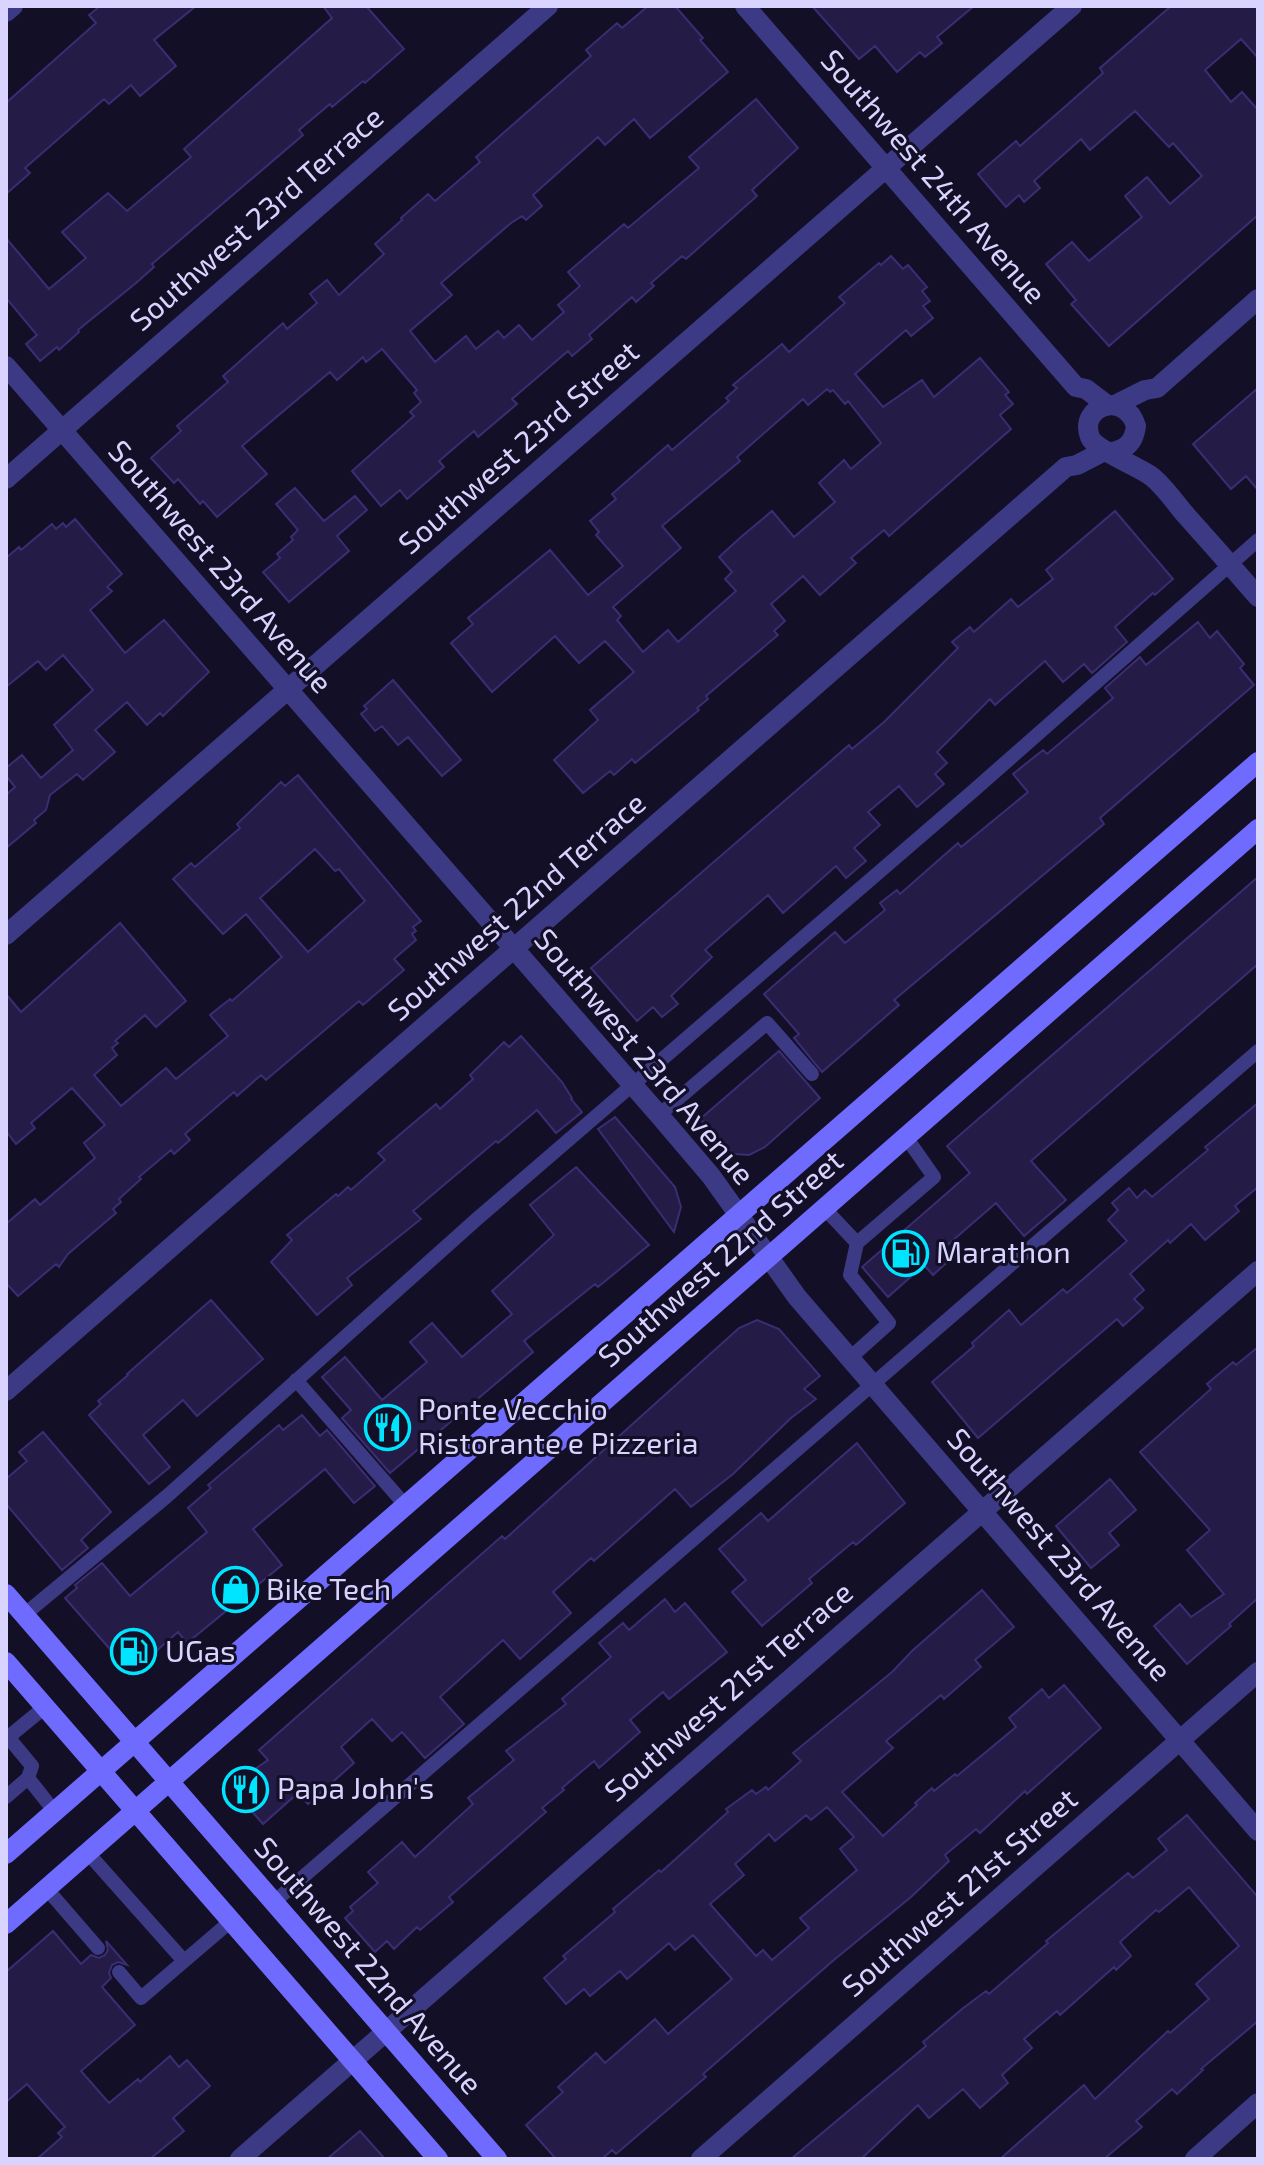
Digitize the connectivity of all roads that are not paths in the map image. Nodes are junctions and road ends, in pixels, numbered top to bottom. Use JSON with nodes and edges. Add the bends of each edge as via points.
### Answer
{"nodes":[{"id":1,"x":13,"y":6,"type":"edge"},
{"id":2,"x":548,"y":6,"type":"edge"},
{"id":3,"x":745,"y":6,"type":"edge"},
{"id":4,"x":1072,"y":6,"type":"edge"},
{"id":5,"x":6,"y":12,"type":"edge"},
{"id":6,"x":886,"y":169,"type":"junction"},
{"id":7,"x":1258,"y":299,"type":"edge"},
{"id":8,"x":6,"y":366,"type":"edge"},
{"id":9,"x":1076,"y":387,"type":"junction"},
{"id":10,"x":1157,"y":388,"type":"junction"},
{"id":11,"x":1111,"y":405,"type":"junction"},
{"id":12,"x":1089,"y":426,"type":"junction"},
{"id":13,"x":62,"y":430,"type":"junction"},
{"id":14,"x":1135,"y":430,"type":"junction"},
{"id":15,"x":1108,"y":452,"type":"junction"},
{"id":16,"x":1066,"y":467,"type":"junction"},
{"id":17,"x":1153,"y":477,"type":"junction"},
{"id":18,"x":6,"y":479,"type":"edge"},
{"id":19,"x":1258,"y":540,"type":"edge"},
{"id":20,"x":1229,"y":564,"type":"junction"},
{"id":21,"x":1258,"y":597,"type":"edge"},
{"id":22,"x":287,"y":690,"type":"junction"},
{"id":23,"x":1258,"y":762,"type":"edge"},
{"id":24,"x":1258,"y":829,"type":"edge"},
{"id":25,"x":6,"y":935,"type":"edge"},
{"id":26,"x":514,"y":949,"type":"junction"},
{"id":27,"x":1258,"y":1051,"type":"edge"},
{"id":28,"x":812,"y":1074,"type":"dead end"},
{"id":29,"x":633,"y":1085,"type":"junction"},
{"id":30,"x":659,"y":1115,"type":"junction"},
{"id":31,"x":906,"y":1137,"type":"junction"},
{"id":32,"x":824,"y":1208,"type":"junction"},
{"id":33,"x":738,"y":1216,"type":"junction"},
{"id":34,"x":857,"y":1243,"type":"junction"},
{"id":35,"x":768,"y":1258,"type":"junction"},
{"id":36,"x":1258,"y":1271,"type":"edge"},
{"id":37,"x":850,"y":1358,"type":"junction"},
{"id":38,"x":296,"y":1380,"type":"junction"},
{"id":39,"x":873,"y":1385,"type":"junction"},
{"id":40,"x":6,"y":1391,"type":"edge"},
{"id":41,"x":406,"y":1506,"type":"junction"},
{"id":42,"x":981,"y":1511,"type":"junction"},
{"id":43,"x":6,"y":1594,"type":"edge"},
{"id":44,"x":24,"y":1615,"type":"junction"},
{"id":45,"x":6,"y":1662,"type":"edge"},
{"id":46,"x":1258,"y":1672,"type":"edge"},
{"id":47,"x":45,"y":1707,"type":"junction"},
{"id":48,"x":7,"y":1738,"type":"edge"},
{"id":49,"x":1180,"y":1740,"type":"junction"},
{"id":50,"x":134,"y":1743,"type":"junction"},
{"id":51,"x":101,"y":1772,"type":"junction"},
{"id":52,"x":28,"y":1778,"type":"junction"},
{"id":53,"x":168,"y":1782,"type":"junction"},
{"id":54,"x":6,"y":1797,"type":"edge"},
{"id":55,"x":134,"y":1811,"type":"junction"},
{"id":56,"x":55,"y":1812,"type":"junction"},
{"id":57,"x":1258,"y":1831,"type":"edge"},
{"id":58,"x":87,"y":1852,"type":"junction"},
{"id":59,"x":6,"y":1854,"type":"edge"},
{"id":60,"x":46,"y":1888,"type":"junction"},
{"id":61,"x":274,"y":1902,"type":"junction"},
{"id":62,"x":231,"y":1921,"type":"junction"},
{"id":63,"x":6,"y":1924,"type":"edge"},
{"id":64,"x":98,"y":1948,"type":"dead end"},
{"id":65,"x":184,"y":1961,"type":"junction"},
{"id":66,"x":119,"y":1972,"type":"dead end"},
{"id":67,"x":387,"y":2031,"type":"junction"},
{"id":68,"x":353,"y":2060,"type":"junction"},
{"id":69,"x":1258,"y":2103,"type":"edge"},
{"id":70,"x":240,"y":2159,"type":"edge"},
{"id":71,"x":438,"y":2159,"type":"edge"},
{"id":72,"x":497,"y":2159,"type":"edge"},
{"id":73,"x":701,"y":2159,"type":"edge"},
{"id":74,"x":1195,"y":2159,"type":"edge"}],
"edges":[{"from":1,"to":5,"type":"street"},
{"from":2,"to":13,"type":"street","name":"Southwest 23rd Terrace"},
{"from":3,"to":6,"type":"street","name":"Southwest 24th Avenue"},
{"from":4,"to":6,"type":"street","name":"Southwest 23rd Street"},
{"from":6,"to":9,"type":"street","name":"Southwest 24th Avenue"},
{"from":6,"to":22,"type":"street","name":"Southwest 23rd Street"},
{"from":7,"to":10,"type":"street","name":"Southwest 22nd Terrace"},
{"from":8,"to":13,"type":"street","name":"Southwest 23rd Avenue"},
{"from":9,"to":11,"type":"street","name":"Southwest 24th Avenue"},
{"from":9,"to":12,"type":"street","name":"Southwest 24th Avenue"},
{"from":10,"to":11,"type":"street","name":"Southwest 22nd Terrace"},
{"from":10,"to":14,"type":"street","name":"Southwest 22nd Terrace"},
{"from":11,"to":12,"type":"street","name":"Southwest 22nd Terrace","via":[[1094,412]]},
{"from":11,"to":14,"type":"street","via":[[1129,412]]},
{"from":12,"to":15,"type":"street","via":[[1092,442]]},
{"from":12,"to":16,"type":"street","name":"Southwest 22nd Terrace"},
{"from":13,"to":18,"type":"street","name":"Southwest 23rd Terrace"},
{"from":13,"to":22,"type":"street","name":"Southwest 23rd Avenue"},
{"from":14,"to":15,"type":"street","name":"Southwest 22nd Terrace","via":[[1126,447]]},
{"from":14,"to":17,"type":"street"},
{"from":15,"to":16,"type":"street","name":"Southwest 22nd Terrace"},
{"from":15,"to":17,"type":"street"},
{"from":16,"to":26,"type":"street","name":"Southwest 22nd Terrace"},
{"from":17,"to":20,"type":"street"},
{"from":19,"to":20,"type":"lane"},
{"from":20,"to":21,"type":"street"},
{"from":20,"to":29,"type":"lane"},
{"from":22,"to":25,"type":"street","name":"Southwest 23rd Street"},
{"from":22,"to":26,"type":"street","name":"Southwest 23rd Avenue"},
{"from":23,"to":33,"type":"main road","name":"Southwest 22nd Street"},
{"from":24,"to":31,"type":"main road","name":"Southwest 22nd Street"},
{"from":26,"to":29,"type":"street","name":"Southwest 23rd Avenue"},
{"from":26,"to":40,"type":"street","name":"Southwest 22nd Terrace"},
{"from":27,"to":39,"type":"lane"},
{"from":28,"to":30,"type":"lane","via":[[767,1023]]},
{"from":29,"to":30,"type":"street","name":"Southwest 23rd Avenue"},
{"from":29,"to":38,"type":"lane"},
{"from":30,"to":33,"type":"street","name":"Southwest 23rd Avenue"},
{"from":31,"to":32,"type":"main road","name":"Southwest 22nd Street"},
{"from":31,"to":34,"type":"lane","via":[[934,1177]]},
{"from":32,"to":34,"type":"lane"},
{"from":32,"to":35,"type":"main road","name":"Southwest 22nd Street"},
{"from":33,"to":35,"type":"street","name":"Southwest 23rd Avenue"},
{"from":33,"to":41,"type":"main road","name":"Southwest 22nd Street"},
{"from":34,"to":37,"type":"lane","via":[[850,1275],[889,1323]]},
{"from":35,"to":37,"type":"street","name":"Southwest 23rd Avenue"},
{"from":35,"to":53,"type":"main road","name":"Southwest 22nd Street"},
{"from":36,"to":42,"type":"street","name":"Southwest 21st Terrace"},
{"from":37,"to":39,"type":"street","name":"Southwest 23rd Avenue"},
{"from":38,"to":41,"type":"lane"},
{"from":38,"to":44,"type":"lane"},
{"from":39,"to":42,"type":"street","name":"Southwest 23rd Avenue"},
{"from":39,"to":61,"type":"lane"},
{"from":41,"to":50,"type":"main road","name":"Southwest 22nd Street"},
{"from":42,"to":49,"type":"street","name":"Southwest 23rd Avenue"},
{"from":42,"to":67,"type":"street","name":"Southwest 21st Terrace"},
{"from":43,"to":44,"type":"main road","name":"Southwest 22nd Avenue"},
{"from":44,"to":50,"type":"main road","name":"Southwest 22nd Avenue"},
{"from":45,"to":47,"type":"main road"},
{"from":46,"to":49,"type":"street","name":"Southwest 21st Street"},
{"from":47,"to":48,"type":"lane"},
{"from":47,"to":51,"type":"main road"},
{"from":48,"to":52,"type":"lane","via":[[32,1766]]},
{"from":49,"to":57,"type":"street","name":"Southwest 23rd Avenue"},
{"from":49,"to":73,"type":"street","name":"Southwest 21st Street"},
{"from":50,"to":51,"type":"main road","name":"Southwest 22nd Street"},
{"from":50,"to":53,"type":"main road","name":"Southwest 22nd Avenue"},
{"from":51,"to":55,"type":"main road"},
{"from":51,"to":56,"type":"main road","name":"Southwest 22nd Street"},
{"from":52,"to":54,"type":"lane"},
{"from":52,"to":56,"type":"lane"},
{"from":53,"to":55,"type":"main road","name":"Southwest 22nd Street"},
{"from":53,"to":61,"type":"main road","name":"Southwest 22nd Avenue"},
{"from":55,"to":58,"type":"main road","name":"Southwest 22nd Street"},
{"from":55,"to":62,"type":"main road"},
{"from":56,"to":59,"type":"main road","name":"Southwest 22nd Street"},
{"from":58,"to":60,"type":"main road","name":"Southwest 22nd Street"},
{"from":58,"to":65,"type":"lane"},
{"from":60,"to":63,"type":"main road","name":"Southwest 22nd Street"},
{"from":60,"to":64,"type":"lane"},
{"from":61,"to":67,"type":"main road","name":"Southwest 22nd Avenue"},
{"from":62,"to":65,"type":"lane"},
{"from":62,"to":68,"type":"main road"},
{"from":65,"to":66,"type":"lane","via":[[141,1998]]},
{"from":67,"to":68,"type":"street","name":"Southwest 21st Terrace"},
{"from":67,"to":72,"type":"main road","name":"Southwest 22nd Avenue"},
{"from":68,"to":70,"type":"street","name":"Southwest 21st Terrace"},
{"from":68,"to":71,"type":"main road"},
{"from":69,"to":74,"type":"street"}]}
